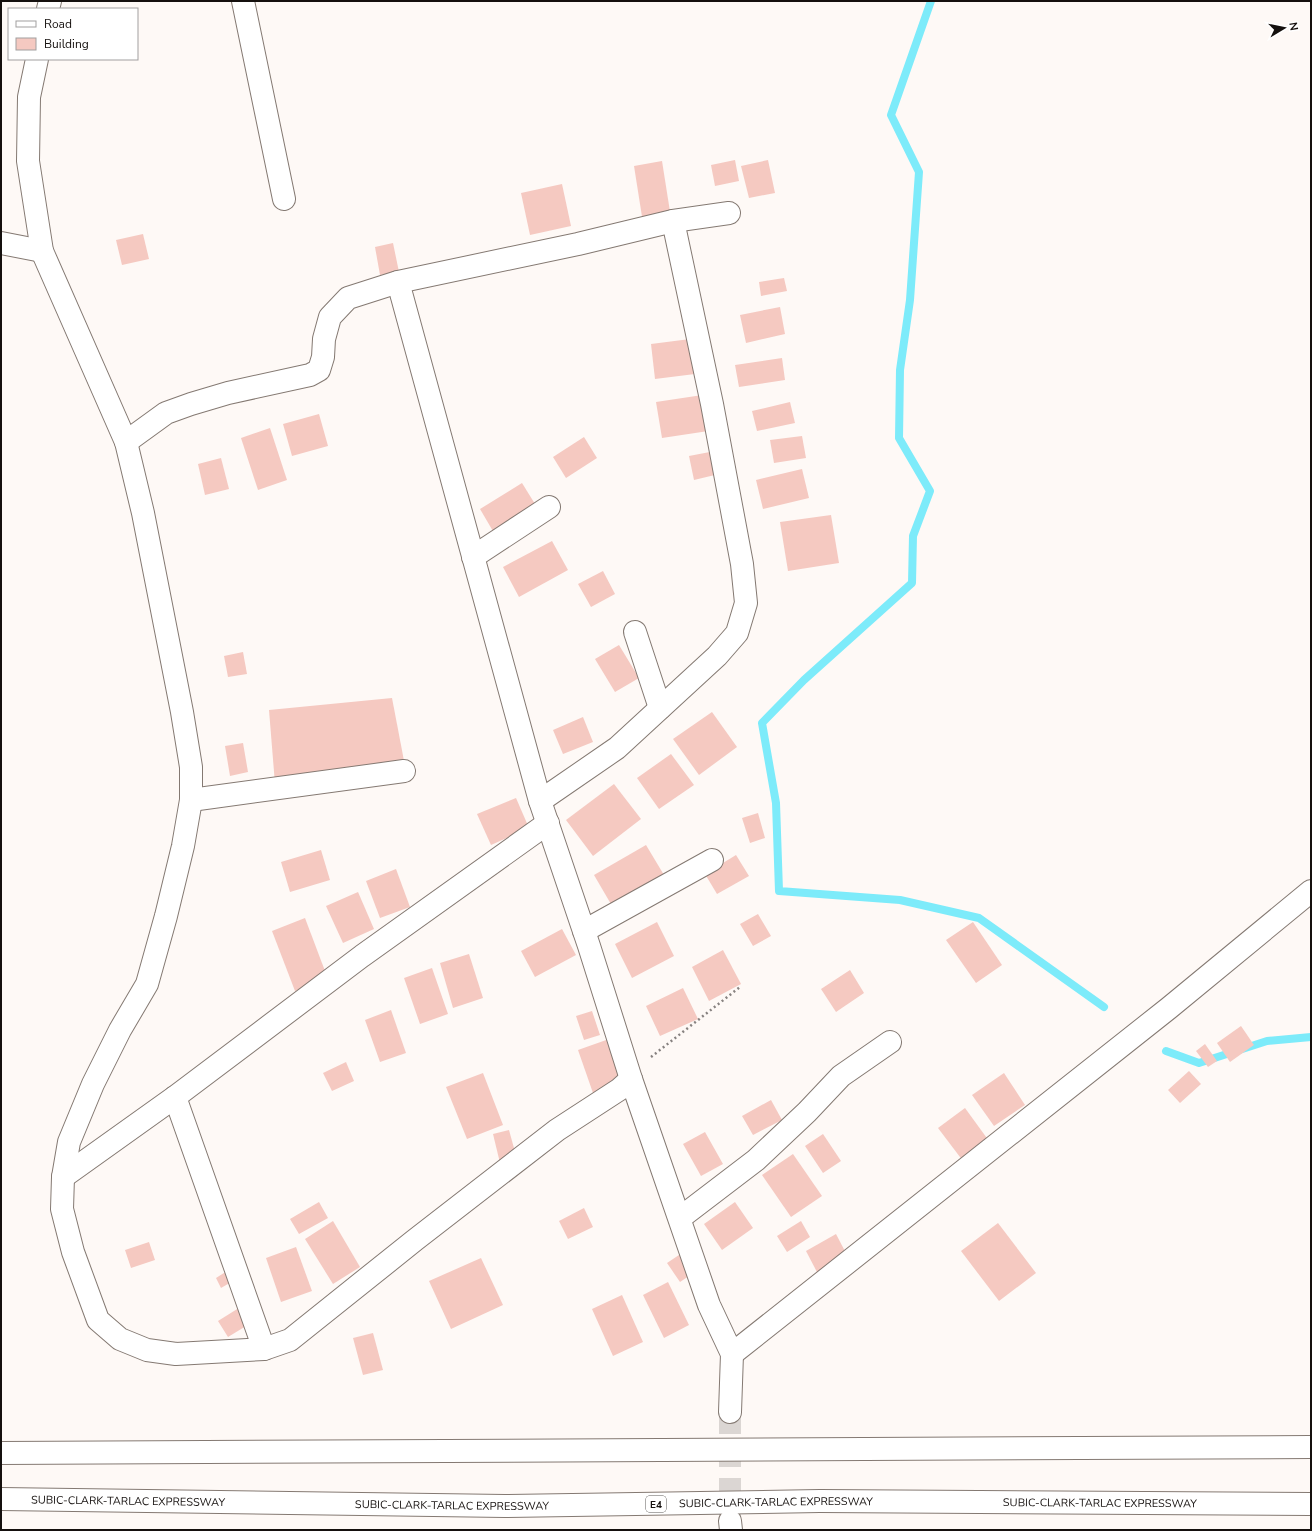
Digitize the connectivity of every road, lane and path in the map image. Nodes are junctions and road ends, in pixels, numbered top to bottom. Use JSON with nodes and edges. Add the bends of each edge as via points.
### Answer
{"nodes":[{"id":1,"x":243,"y":1,"type":"edge"},
{"id":2,"x":37,"y":60,"type":"edge"},
{"id":3,"x":284,"y":199,"type":"dead end"},
{"id":4,"x":729,"y":213,"type":"dead end"},
{"id":5,"x":673,"y":221,"type":"junction"},
{"id":6,"x":1,"y":243,"type":"edge"},
{"id":7,"x":42,"y":251,"type":"junction"},
{"id":8,"x":398,"y":282,"type":"junction"},
{"id":9,"x":126,"y":442,"type":"junction"},
{"id":10,"x":548,"y":507,"type":"dead end"},
{"id":11,"x":473,"y":557,"type":"junction"},
{"id":12,"x":635,"y":632,"type":"dead end"},
{"id":13,"x":660,"y":708,"type":"junction"},
{"id":14,"x":404,"y":771,"type":"dead end"},
{"id":15,"x":191,"y":800,"type":"junction"},
{"id":16,"x":540,"y":801,"type":"junction"},
{"id":17,"x":548,"y":823,"type":"junction"},
{"id":18,"x":712,"y":860,"type":"dead end"},
{"id":19,"x":1311,"y":891,"type":"edge"},
{"id":20,"x":584,"y":930,"type":"junction"},
{"id":21,"x":740,"y":987,"type":"dead end"},
{"id":22,"x":890,"y":1042,"type":"dead end"},
{"id":23,"x":630,"y":1076,"type":"junction"},
{"id":24,"x":175,"y":1097,"type":"junction"},
{"id":25,"x":63,"y":1177,"type":"junction"},
{"id":26,"x":680,"y":1218,"type":"junction"},
{"id":27,"x":264,"y":1349,"type":"junction"},
{"id":28,"x":732,"y":1354,"type":"junction"},
{"id":29,"x":730,"y":1412,"type":"tunnel mouth"},
{"id":30,"x":1311,"y":1447,"type":"edge"},
{"id":31,"x":1,"y":1453,"type":"edge"},
{"id":32,"x":1,"y":1499,"type":"edge"},
{"id":33,"x":1311,"y":1504,"type":"edge"}],
"edges":[{"from":1,"to":3,"type":"main road"},
{"from":2,"to":7,"type":"main road","via":[[29,97],[28,160]]},
{"from":4,"to":5,"type":"main road"},
{"from":5,"to":8,"type":"main road","via":[[571,246]]},
{"from":5,"to":13,"type":"main road","via":[[712,404],[742,564],[746,603],[737,633],[717,656]]},
{"from":6,"to":7,"type":"main road"},
{"from":7,"to":9,"type":"main road"},
{"from":8,"to":9,"type":"main road","via":[[348,298],[339,306],[330,317],[319,370],[310,375],[228,393],[166,413]]},
{"from":8,"to":11,"type":"main road"},
{"from":9,"to":15,"type":"main road","via":[[143,513],[182,712],[191,767]]},
{"from":10,"to":11,"type":"main road"},
{"from":11,"to":16,"type":"main road"},
{"from":12,"to":13,"type":"main road"},
{"from":13,"to":16,"type":"main road","via":[[617,748]]},
{"from":14,"to":15,"type":"main road"},
{"from":15,"to":25,"type":"main road","via":[[183,846],[147,984],[120,1030],[94,1084],[69,1142]]},
{"from":16,"to":17,"type":"main road"},
{"from":17,"to":20,"type":"main road"},
{"from":17,"to":24,"type":"main road","via":[[362,956]]},
{"from":18,"to":20,"type":"main road"},
{"from":19,"to":28,"type":"main road","via":[[1169,1008]]},
{"from":20,"to":23,"type":"main road"},
{"from":21,"to":23,"type":"path"},
{"from":22,"to":26,"type":"main road","via":[[841,1076],[756,1160]]},
{"from":23,"to":26,"type":"main road"},
{"from":23,"to":27,"type":"main road","via":[[620,1089],[557,1130],[290,1340]]},
{"from":24,"to":25,"type":"main road"},
{"from":24,"to":27,"type":"main road"},
{"from":25,"to":27,"type":"main road","via":[[62,1209],[73,1252],[98,1320],[120,1339],[148,1350],[176,1354]]},
{"from":26,"to":28,"type":"main road","via":[[709,1305]]},
{"from":28,"to":29,"type":"main road"},
{"from":30,"to":31,"type":"main road"},
{"from":32,"to":33,"type":"main road","name":"SUBIC-CLARK-TARLAC EXPRESSWAY","number":"E4","via":[[505,1506],[820,1501]]}]}
